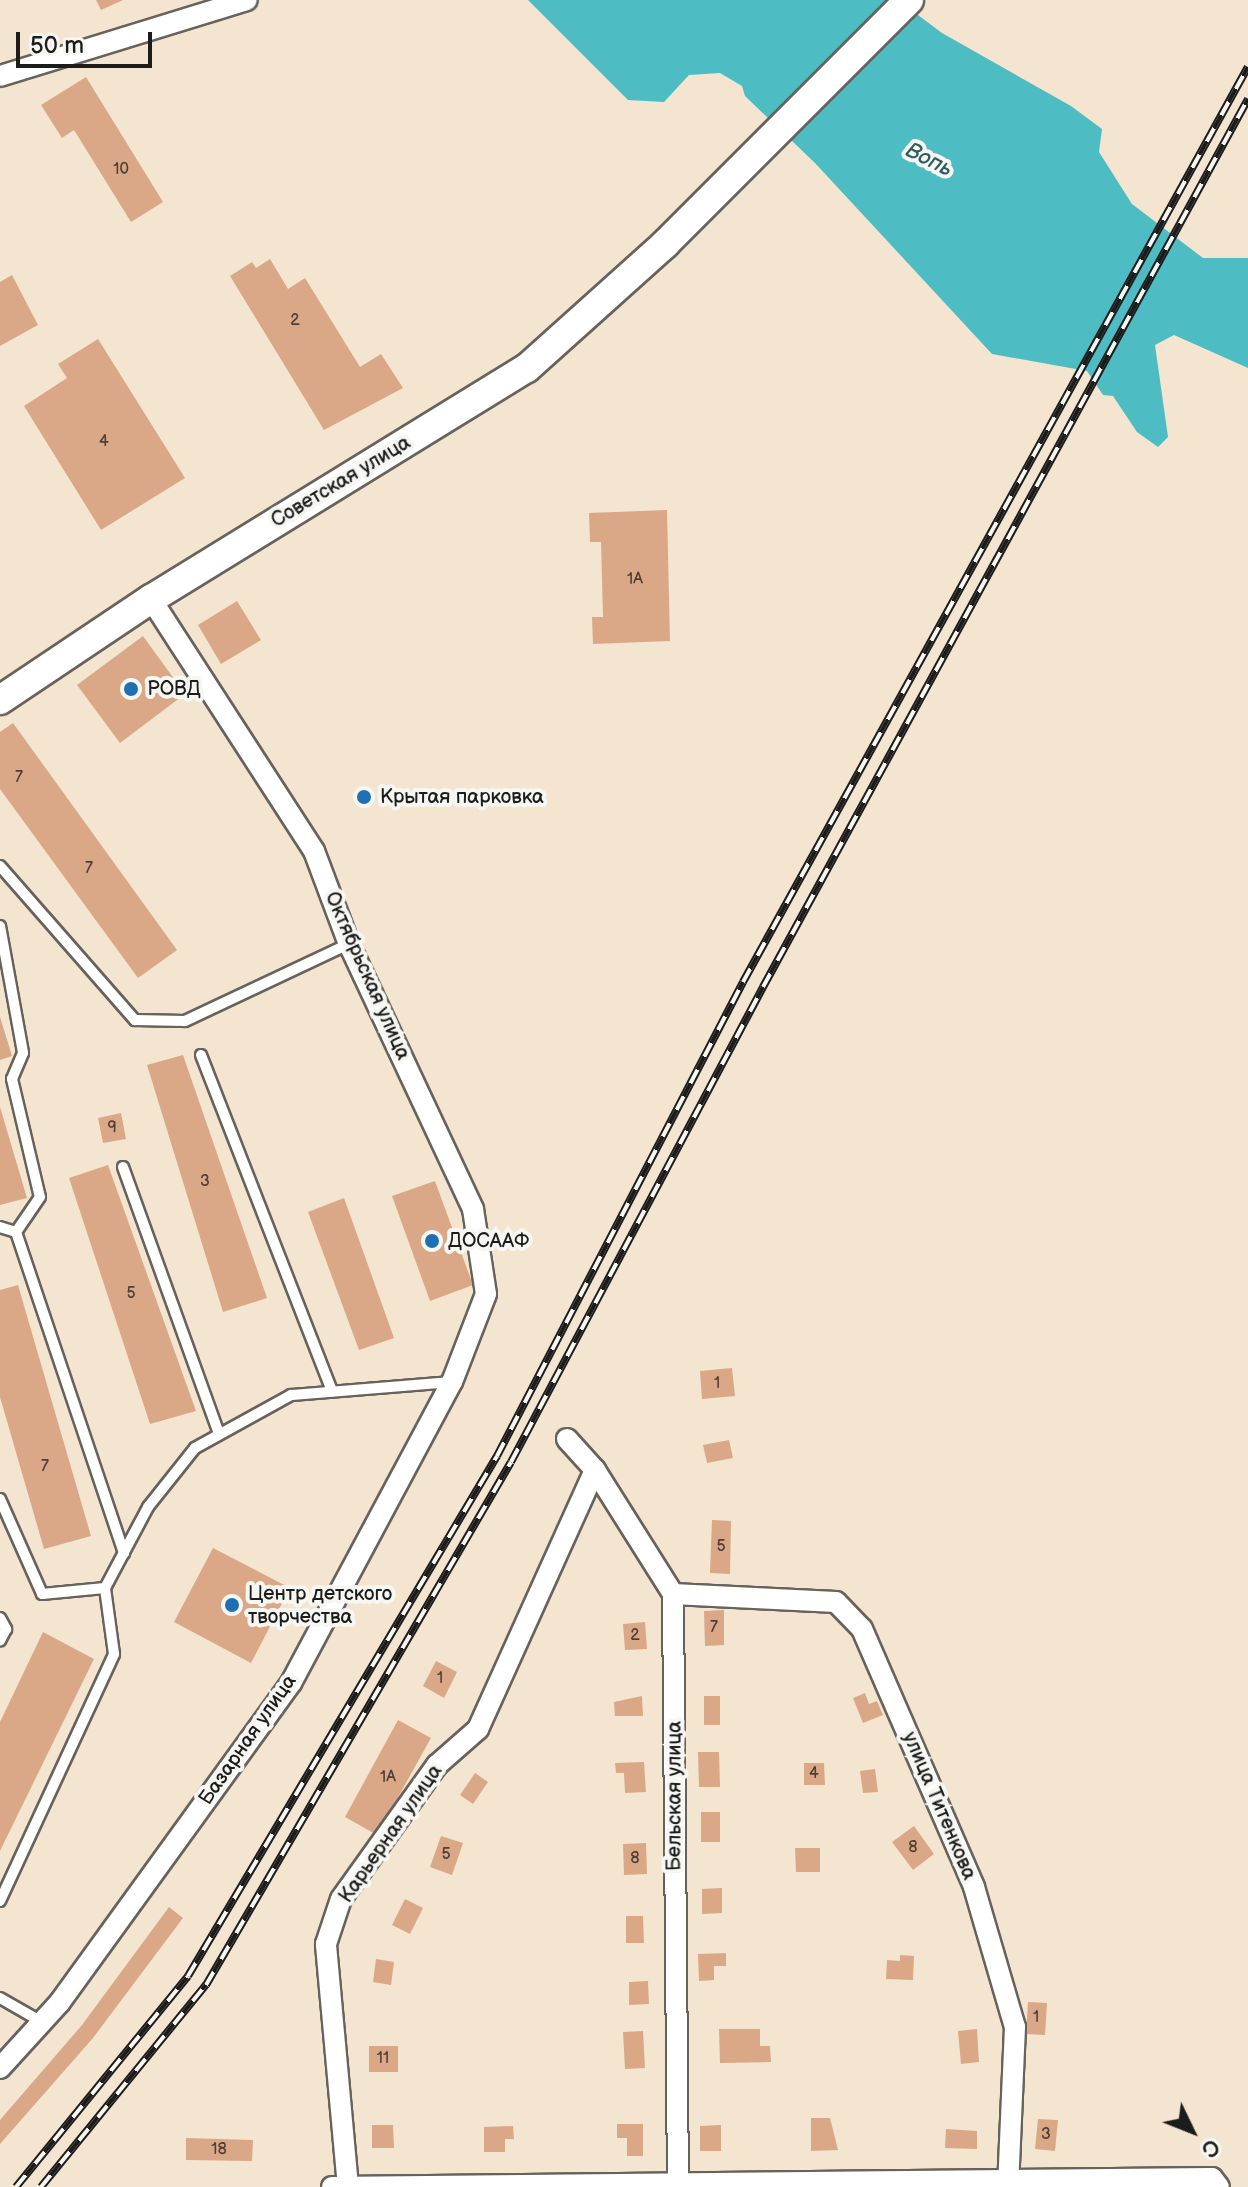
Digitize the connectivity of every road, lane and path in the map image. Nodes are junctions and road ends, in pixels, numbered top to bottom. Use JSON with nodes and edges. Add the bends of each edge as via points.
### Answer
{"nodes":[{"id":1,"x":247,"y":0,"type":"edge"},
{"id":2,"x":909,"y":0,"type":"edge"},
{"id":3,"x":0,"y":76,"type":"edge"},
{"id":4,"x":151,"y":599,"type":"junction"},
{"id":5,"x":0,"y":700,"type":"edge"},
{"id":6,"x":0,"y":866,"type":"edge"},
{"id":7,"x":0,"y":926,"type":"edge"},
{"id":8,"x":349,"y":944,"type":"junction"},
{"id":9,"x":201,"y":1055,"type":"dead end"},
{"id":10,"x":123,"y":1167,"type":"dead end"},
{"id":11,"x":0,"y":1227,"type":"edge"},
{"id":12,"x":16,"y":1232,"type":"junction"},
{"id":13,"x":452,"y":1382,"type":"junction"},
{"id":14,"x":332,"y":1391,"type":"junction"},
{"id":15,"x":219,"y":1434,"type":"junction"},
{"id":16,"x":567,"y":1439,"type":"dead end"},
{"id":17,"x":595,"y":1470,"type":"junction"},
{"id":18,"x":0,"y":1499,"type":"edge"},
{"id":19,"x":124,"y":1553,"type":"junction"},
{"id":20,"x":105,"y":1588,"type":"junction"},
{"id":21,"x":673,"y":1594,"type":"junction"},
{"id":22,"x":0,"y":1618,"type":"edge"},
{"id":23,"x":0,"y":1641,"type":"edge"},
{"id":24,"x":0,"y":1901,"type":"edge"},
{"id":25,"x":0,"y":1998,"type":"edge"},
{"id":26,"x":42,"y":2022,"type":"junction"},
{"id":27,"x":0,"y":2068,"type":"edge"},
{"id":28,"x":1215,"y":2183,"type":"edge"},
{"id":29,"x":1008,"y":2184,"type":"edge"},
{"id":30,"x":678,"y":2185,"type":"edge"},
{"id":31,"x":332,"y":2187,"type":"edge"},
{"id":32,"x":348,"y":2187,"type":"edge"}],
"edges":[{"from":1,"to":3,"type":"street"},
{"from":2,"to":4,"type":"street","name":"Советская улица","via":[[665,244],[527,368]]},
{"from":4,"to":5,"type":"street","name":"Советская улица"},
{"from":4,"to":8,"type":"street","name":"Октябрьская улица","via":[[314,851]]},
{"from":6,"to":8,"type":"lane","via":[[135,1020],[185,1021]]},
{"from":7,"to":12,"type":"lane","via":[[23,1053],[12,1079],[40,1197]]},
{"from":8,"to":13,"type":"street","name":"Октябрьская улица","via":[[473,1209],[486,1294]]},
{"from":9,"to":14,"type":"lane"},
{"from":10,"to":15,"type":"lane"},
{"from":11,"to":12,"type":"lane"},
{"from":12,"to":19,"type":"lane"},
{"from":13,"to":14,"type":"lane"},
{"from":13,"to":26,"type":"street","name":"Базарная улица","via":[[291,1683]]},
{"from":14,"to":15,"type":"lane","via":[[291,1395]]},
{"from":15,"to":19,"type":"lane","via":[[195,1448],[148,1507]]},
{"from":16,"to":17,"type":"street"},
{"from":17,"to":21,"type":"street"},
{"from":17,"to":32,"type":"street","name":"Карьерная улица","via":[[478,1729],[437,1765],[341,1899],[330,1933],[328,1970]]},
{"from":18,"to":20,"type":"lane","via":[[42,1594]]},
{"from":19,"to":20,"type":"lane"},
{"from":20,"to":24,"type":"lane","via":[[114,1654]]},
{"from":21,"to":29,"type":"street","name":"улица Титенкова","via":[[836,1602],[862,1629],[974,1887],[1015,2027]]},
{"from":21,"to":30,"type":"street","name":"Бельская улица"},
{"from":22,"to":23,"type":"lane","via":[[6,1629]]},
{"from":25,"to":26,"type":"lane"},
{"from":26,"to":27,"type":"street","name":"Базарная улица"},
{"from":28,"to":29,"type":"street"},
{"from":29,"to":30,"type":"street"},
{"from":30,"to":32,"type":"street"},
{"from":31,"to":32,"type":"street"}]}
